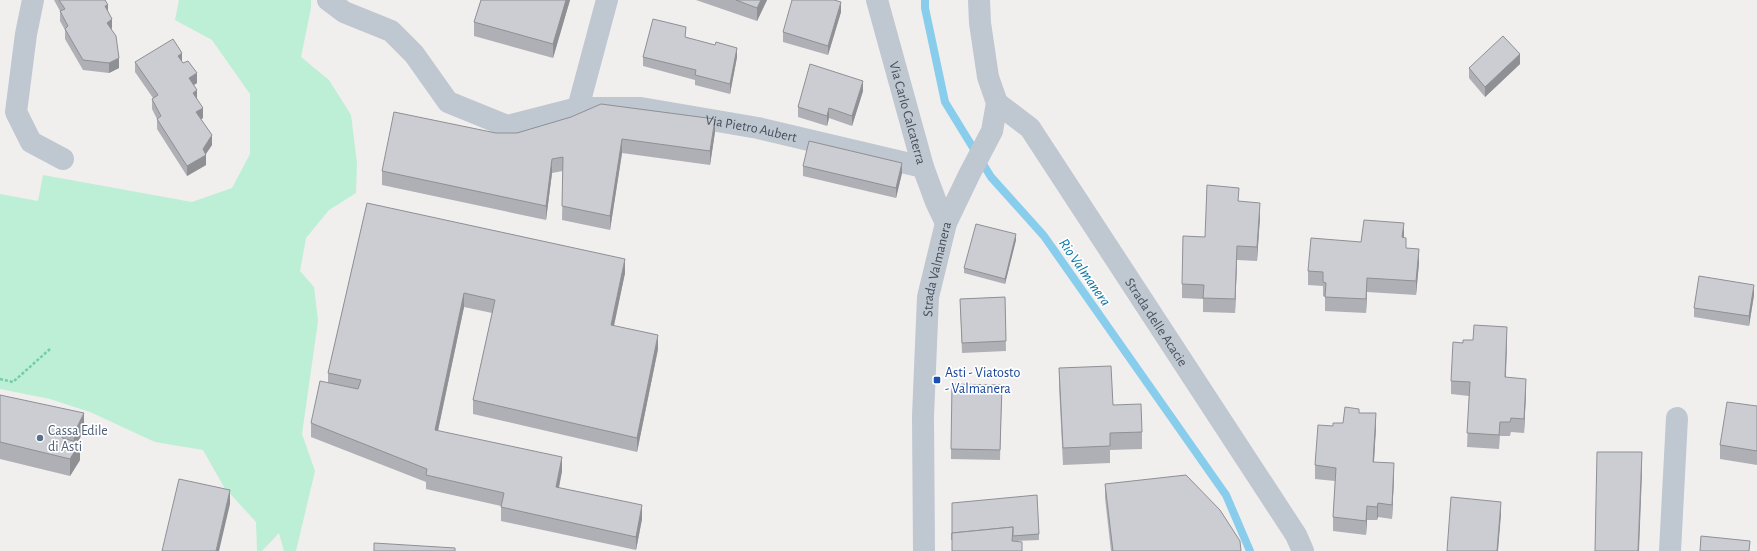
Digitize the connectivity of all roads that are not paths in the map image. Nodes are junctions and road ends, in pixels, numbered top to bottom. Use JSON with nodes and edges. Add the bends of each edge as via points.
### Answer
{"nodes":[{"id":1,"x":33,"y":0,"type":"edge"},
{"id":2,"x":328,"y":0,"type":"edge"},
{"id":3,"x":607,"y":0,"type":"edge"},
{"id":4,"x":877,"y":0,"type":"edge"},
{"id":5,"x":979,"y":0,"type":"edge"},
{"id":6,"x":997,"y":103,"type":"junction"},
{"id":7,"x":578,"y":108,"type":"junction"},
{"id":8,"x":63,"y":159,"type":"dead end"},
{"id":9,"x":923,"y":167,"type":"junction"},
{"id":10,"x":946,"y":223,"type":"junction"},
{"id":11,"x":1677,"y":418,"type":"dead end"},
{"id":12,"x":924,"y":551,"type":"edge"},
{"id":13,"x":1303,"y":551,"type":"edge"},
{"id":14,"x":1670,"y":551,"type":"edge"}],
"edges":[{"from":1,"to":8,"type":"street","via":[[16,112],[31,142]]},
{"from":2,"to":7,"type":"street","name":"Via Pietro Aubert","via":[[344,12],[391,31],[414,54],[448,102],[507,126]]},
{"from":3,"to":7,"type":"street"},
{"from":4,"to":9,"type":"street","name":"Via Carlo Calcaterra"},
{"from":5,"to":6,"type":"street","name":"Strada Valmanera","via":[[988,77]]},
{"from":6,"to":10,"type":"street","name":"Strada Valmanera","via":[[992,131]]},
{"from":6,"to":13,"type":"street","name":"Strada delle Acacie","via":[[1030,128],[1296,535]]},
{"from":7,"to":9,"type":"street","name":"Via Pietro Aubert","via":[[641,108],[750,126]]},
{"from":9,"to":10,"type":"street","name":"Via Carlo Calcaterra"},
{"from":10,"to":12,"type":"street","name":"Strada Valmanera","via":[[928,297],[923,416]]},
{"from":11,"to":14,"type":"street"}]}
